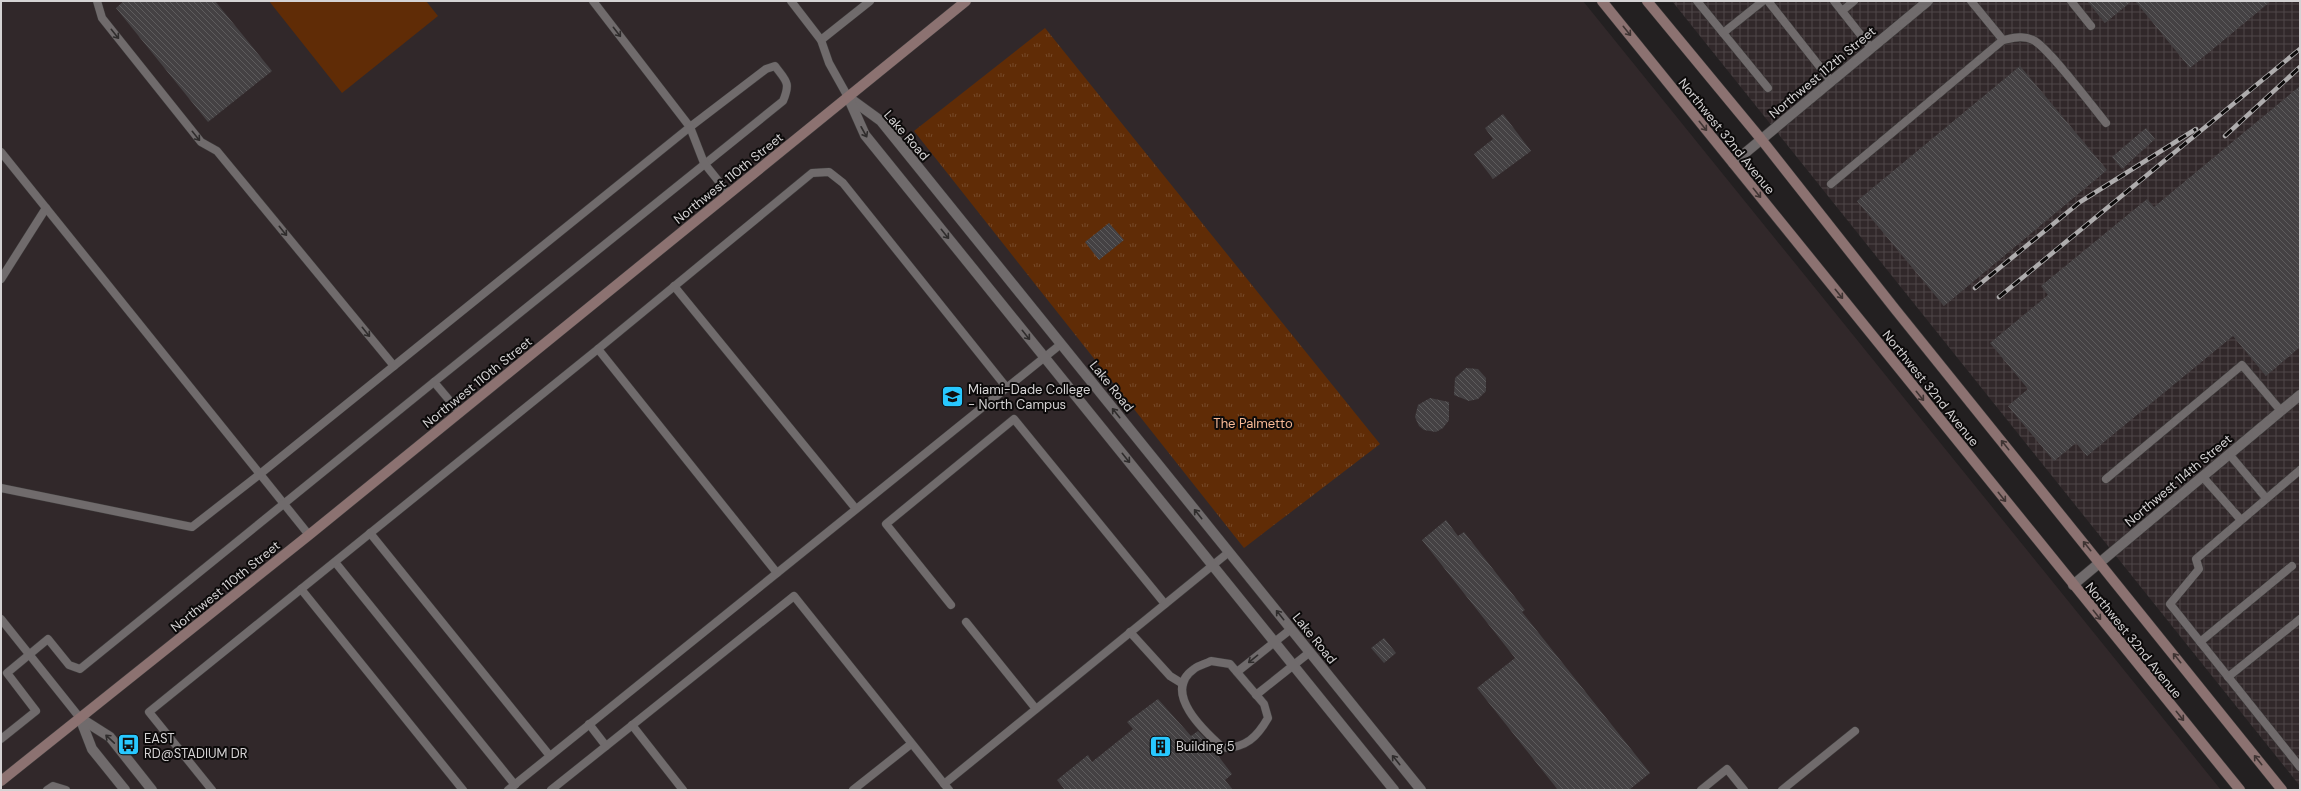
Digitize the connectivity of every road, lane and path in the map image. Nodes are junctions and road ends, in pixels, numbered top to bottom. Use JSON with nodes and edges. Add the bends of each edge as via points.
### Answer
{"nodes":[{"id":1,"x":96,"y":1,"type":"edge"},
{"id":2,"x":593,"y":1,"type":"edge"},
{"id":3,"x":791,"y":1,"type":"edge"},
{"id":4,"x":870,"y":1,"type":"edge"},
{"id":5,"x":966,"y":1,"type":"edge"},
{"id":6,"x":1602,"y":1,"type":"edge"},
{"id":7,"x":1647,"y":1,"type":"edge"},
{"id":8,"x":1697,"y":1,"type":"edge"},
{"id":9,"x":1763,"y":1,"type":"edge"},
{"id":10,"x":1768,"y":1,"type":"edge"},
{"id":11,"x":1834,"y":1,"type":"edge"},
{"id":12,"x":1854,"y":1,"type":"edge"},
{"id":13,"x":1928,"y":1,"type":"edge"},
{"id":14,"x":1970,"y":1,"type":"edge"},
{"id":15,"x":2071,"y":1,"type":"edge"},
{"id":16,"x":1842,"y":11,"type":"junction"},
{"id":17,"x":2091,"y":26,"type":"dead end"},
{"id":18,"x":1723,"y":33,"type":"junction"},
{"id":19,"x":821,"y":40,"type":"junction"},
{"id":20,"x":2003,"y":40,"type":"junction"},
{"id":21,"x":1872,"y":48,"type":"junction"},
{"id":22,"x":1831,"y":82,"type":"junction"},
{"id":23,"x":1768,"y":88,"type":"dead end"},
{"id":24,"x":848,"y":97,"type":"junction"},
{"id":25,"x":2106,"y":123,"type":"dead end"},
{"id":26,"x":690,"y":127,"type":"junction"},
{"id":27,"x":1761,"y":139,"type":"junction"},
{"id":28,"x":1,"y":152,"type":"edge"},
{"id":29,"x":704,"y":162,"type":"junction"},
{"id":30,"x":1733,"y":163,"type":"junction"},
{"id":31,"x":1831,"y":184,"type":"dead end"},
{"id":32,"x":728,"y":193,"type":"junction"},
{"id":33,"x":46,"y":208,"type":"junction"},
{"id":34,"x":1,"y":279,"type":"edge"},
{"id":35,"x":674,"y":286,"type":"junction"},
{"id":36,"x":1061,"y":344,"type":"junction"},
{"id":37,"x":598,"y":349,"type":"junction"},
{"id":38,"x":1044,"y":358,"type":"junction"},
{"id":39,"x":394,"y":366,"type":"junction"},
{"id":40,"x":434,"y":382,"type":"junction"},
{"id":41,"x":1007,"y":388,"type":"junction"},
{"id":42,"x":2300,"y":395,"type":"edge"},
{"id":43,"x":2281,"y":411,"type":"junction"},
{"id":44,"x":460,"y":413,"type":"junction"},
{"id":45,"x":2229,"y":454,"type":"junction"},
{"id":46,"x":2300,"y":470,"type":"edge"},
{"id":47,"x":260,"y":474,"type":"junction"},
{"id":48,"x":2202,"y":476,"type":"junction"},
{"id":49,"x":2106,"y":479,"type":"dead end"},
{"id":50,"x":1,"y":488,"type":"edge"},
{"id":51,"x":2266,"y":498,"type":"junction"},
{"id":52,"x":284,"y":504,"type":"junction"},
{"id":53,"x":856,"y":509,"type":"junction"},
{"id":54,"x":2240,"y":520,"type":"junction"},
{"id":55,"x":370,"y":533,"type":"junction"},
{"id":56,"x":309,"y":535,"type":"junction"},
{"id":57,"x":1229,"y":552,"type":"junction"},
{"id":58,"x":335,"y":562,"type":"junction"},
{"id":59,"x":2100,"y":562,"type":"junction"},
{"id":60,"x":1212,"y":565,"type":"junction"},
{"id":61,"x":2292,"y":566,"type":"dead end"},
{"id":62,"x":777,"y":573,"type":"junction"},
{"id":63,"x":2073,"y":585,"type":"junction"},
{"id":64,"x":301,"y":589,"type":"junction"},
{"id":65,"x":1164,"y":604,"type":"junction"},
{"id":66,"x":951,"y":605,"type":"dead end"},
{"id":67,"x":1,"y":619,"type":"edge"},
{"id":68,"x":2300,"y":619,"type":"edge"},
{"id":69,"x":966,"y":622,"type":"dead end"},
{"id":70,"x":1291,"y":629,"type":"junction"},
{"id":71,"x":1130,"y":632,"type":"junction"},
{"id":72,"x":1274,"y":642,"type":"junction"},
{"id":73,"x":2200,"y":642,"type":"junction"},
{"id":74,"x":1310,"y":652,"type":"junction"},
{"id":75,"x":29,"y":654,"type":"junction"},
{"id":76,"x":1293,"y":665,"type":"junction"},
{"id":77,"x":1237,"y":672,"type":"junction"},
{"id":78,"x":2228,"y":677,"type":"junction"},
{"id":79,"x":1182,"y":684,"type":"junction"},
{"id":80,"x":1256,"y":695,"type":"junction"},
{"id":81,"x":1036,"y":709,"type":"junction"},
{"id":82,"x":80,"y":718,"type":"junction"},
{"id":83,"x":589,"y":724,"type":"junction"},
{"id":84,"x":632,"y":725,"type":"junction"},
{"id":85,"x":1855,"y":731,"type":"dead end"},
{"id":86,"x":1,"y":739,"type":"edge"},
{"id":87,"x":911,"y":744,"type":"junction"},
{"id":88,"x":606,"y":746,"type":"junction"},
{"id":89,"x":550,"y":756,"type":"junction"},
{"id":90,"x":2300,"y":767,"type":"edge"},
{"id":91,"x":1,"y":781,"type":"edge"},
{"id":92,"x":511,"y":787,"type":"edge"},
{"id":93,"x":947,"y":787,"type":"edge"},
{"id":94,"x":47,"y":790,"type":"edge"},
{"id":95,"x":66,"y":790,"type":"edge"},
{"id":96,"x":125,"y":790,"type":"edge"},
{"id":97,"x":152,"y":790,"type":"edge"},
{"id":98,"x":212,"y":790,"type":"edge"},
{"id":99,"x":463,"y":790,"type":"edge"},
{"id":100,"x":551,"y":790,"type":"edge"},
{"id":101,"x":683,"y":790,"type":"edge"},
{"id":102,"x":853,"y":790,"type":"edge"},
{"id":103,"x":1394,"y":790,"type":"edge"},
{"id":104,"x":1421,"y":790,"type":"edge"},
{"id":105,"x":1701,"y":790,"type":"edge"},
{"id":106,"x":1744,"y":790,"type":"edge"},
{"id":107,"x":1782,"y":790,"type":"edge"},
{"id":108,"x":2240,"y":790,"type":"edge"},
{"id":109,"x":2282,"y":790,"type":"edge"}],
"edges":[{"from":1,"to":39,"type":"lane","one_way":true,"via":[[102,18],[201,142],[217,151]]},
{"from":2,"to":26,"type":"lane","one_way":true},
{"from":3,"to":19,"type":"lane"},
{"from":4,"to":19,"type":"lane"},
{"from":5,"to":24,"type":"main road","name":"Northwest 110th Street"},
{"from":6,"to":30,"type":"main road","name":"Northwest 32nd Avenue","one_way":true},
{"from":7,"to":27,"type":"main road","name":"Northwest 32nd Avenue"},
{"from":8,"to":18,"type":"lane"},
{"from":9,"to":18,"type":"lane"},
{"from":10,"to":22,"type":"lane"},
{"from":11,"to":16,"type":"lane"},
{"from":12,"to":16,"type":"lane"},
{"from":13,"to":21,"type":"street","name":"Northwest 112th Street"},
{"from":14,"to":20,"type":"lane"},
{"from":15,"to":17,"type":"lane"},
{"from":16,"to":21,"type":"lane"},
{"from":18,"to":23,"type":"lane"},
{"from":19,"to":24,"type":"lane","via":[[829,63]]},
{"from":20,"to":25,"type":"lane","via":[[2021,37],[2034,40]]},
{"from":20,"to":31,"type":"lane"},
{"from":21,"to":22,"type":"street","name":"Northwest 112th Street"},
{"from":22,"to":27,"type":"street","name":"Northwest 112th Street"},
{"from":24,"to":32,"type":"main road","name":"Northwest 110th Street"},
{"from":24,"to":36,"type":"street","name":"Lake Road","via":[[881,121]]},
{"from":24,"to":38,"type":"street","one_way":true,"via":[[865,135]]},
{"from":26,"to":29,"type":"lane"},
{"from":26,"to":29,"type":"lane","via":[[766,68],[775,66],[788,82],[788,90],[783,101]]},
{"from":26,"to":39,"type":"lane"},
{"from":27,"to":30,"type":"street","name":"Northwest 112th Street"},
{"from":59,"to":27,"type":"main road","name":"Northwest 32nd Avenue","one_way":true,"via":[[1894,309]]},
{"from":28,"to":33,"type":"lane"},
{"from":29,"to":32,"type":"lane"},
{"from":29,"to":40,"type":"lane"},
{"from":30,"to":63,"type":"main road","name":"Northwest 32nd Avenue","one_way":true},
{"from":32,"to":44,"type":"main road","name":"Northwest 110th Street"},
{"from":33,"to":34,"type":"lane"},
{"from":33,"to":47,"type":"lane"},
{"from":35,"to":37,"type":"lane"},
{"from":35,"to":41,"type":"lane","via":[[812,173],[829,172],[844,183]]},
{"from":35,"to":53,"type":"lane"},
{"from":36,"to":38,"type":"lane"},
{"from":57,"to":36,"type":"street","name":"Lake Road","one_way":true},
{"from":37,"to":55,"type":"lane"},
{"from":37,"to":62,"type":"lane"},
{"from":38,"to":41,"type":"lane"},
{"from":38,"to":60,"type":"street","one_way":true},
{"from":39,"to":47,"type":"lane"},
{"from":40,"to":44,"type":"lane"},
{"from":40,"to":52,"type":"lane"},
{"from":41,"to":53,"type":"lane"},
{"from":42,"to":43,"type":"street","name":"Northwest 114th Street"},
{"from":43,"to":45,"type":"street","name":"Northwest 114th Street"},
{"from":43,"to":49,"type":"lane","via":[[2242,365]]},
{"from":44,"to":56,"type":"main road","name":"Northwest 110th Street"},
{"from":45,"to":48,"type":"street","name":"Northwest 114th Street"},
{"from":45,"to":51,"type":"lane"},
{"from":46,"to":51,"type":"lane"},
{"from":47,"to":50,"type":"lane","via":[[192,527]]},
{"from":47,"to":52,"type":"lane"},
{"from":48,"to":54,"type":"lane"},
{"from":48,"to":59,"type":"street","name":"Northwest 114th Street"},
{"from":51,"to":54,"type":"lane"},
{"from":52,"to":56,"type":"lane"},
{"from":52,"to":75,"type":"lane","via":[[80,669],[69,665],[48,639]]},
{"from":53,"to":62,"type":"lane"},
{"from":54,"to":73,"type":"lane","via":[[2196,559],[2199,569],[2170,604]]},
{"from":55,"to":58,"type":"lane"},
{"from":55,"to":89,"type":"lane"},
{"from":56,"to":82,"type":"main road","name":"Northwest 110th Street"},
{"from":57,"to":60,"type":"lane"},
{"from":70,"to":57,"type":"street","name":"Lake Road","one_way":true},
{"from":58,"to":64,"type":"lane"},
{"from":58,"to":92,"type":"lane"},
{"from":59,"to":63,"type":"street","name":"Northwest 114th Street"},
{"from":109,"to":59,"type":"main road","name":"Northwest 32nd Avenue","one_way":true},
{"from":60,"to":65,"type":"lane"},
{"from":60,"to":72,"type":"street"},
{"from":61,"to":73,"type":"lane"},
{"from":62,"to":83,"type":"lane"},
{"from":63,"to":108,"type":"main road","name":"Northwest 32nd Avenue","one_way":true},
{"from":64,"to":98,"type":"lane","via":[[149,712]]},
{"from":64,"to":99,"type":"lane"},
{"from":65,"to":66,"type":"lane","via":[[1014,419],[886,524]]},
{"from":65,"to":71,"type":"lane"},
{"from":67,"to":75,"type":"lane"},
{"from":68,"to":78,"type":"lane"},
{"from":69,"to":81,"type":"lane"},
{"from":70,"to":72,"type":"lane"},
{"from":70,"to":74,"type":"street","name":"Lake Road"},
{"from":71,"to":79,"type":"lane","via":[[1170,676]]},
{"from":71,"to":81,"type":"lane"},
{"from":72,"to":76,"type":"street"},
{"from":72,"to":77,"type":"lane","one_way":true},
{"from":73,"to":78,"type":"lane"},
{"from":74,"to":76,"type":"lane"},
{"from":104,"to":74,"type":"street","name":"Lake Road","one_way":true},
{"from":75,"to":82,"type":"lane"},
{"from":75,"to":86,"type":"lane","via":[[7,673],[36,711]]},
{"from":76,"to":80,"type":"lane"},
{"from":76,"to":103,"type":"street"},
{"from":77,"to":79,"type":"lane","via":[[1230,664],[1211,661],[1194,668]]},
{"from":77,"to":80,"type":"lane"},
{"from":78,"to":90,"type":"lane"},
{"from":79,"to":80,"type":"lane","via":[[1184,705],[1208,734],[1224,748],[1236,748],[1250,741],[1262,729],[1268,718],[1264,704]]},
{"from":81,"to":93,"type":"lane"},
{"from":82,"to":91,"type":"main road","name":"Northwest 110th Street"},
{"from":82,"to":96,"type":"street","via":[[92,749]]},
{"from":97,"to":82,"type":"street","one_way":true,"via":[[110,737]]},
{"from":83,"to":88,"type":"lane"},
{"from":83,"to":89,"type":"lane"},
{"from":84,"to":87,"type":"lane","via":[[794,596]]},
{"from":84,"to":88,"type":"lane"},
{"from":84,"to":101,"type":"lane"},
{"from":85,"to":107,"type":"lane"},
{"from":87,"to":93,"type":"lane"},
{"from":87,"to":102,"type":"lane"},
{"from":88,"to":100,"type":"lane"},
{"from":89,"to":92,"type":"lane"},
{"from":94,"to":95,"type":"lane","via":[[53,786]]},
{"from":105,"to":106,"type":"lane","via":[[1727,769]]}]}
